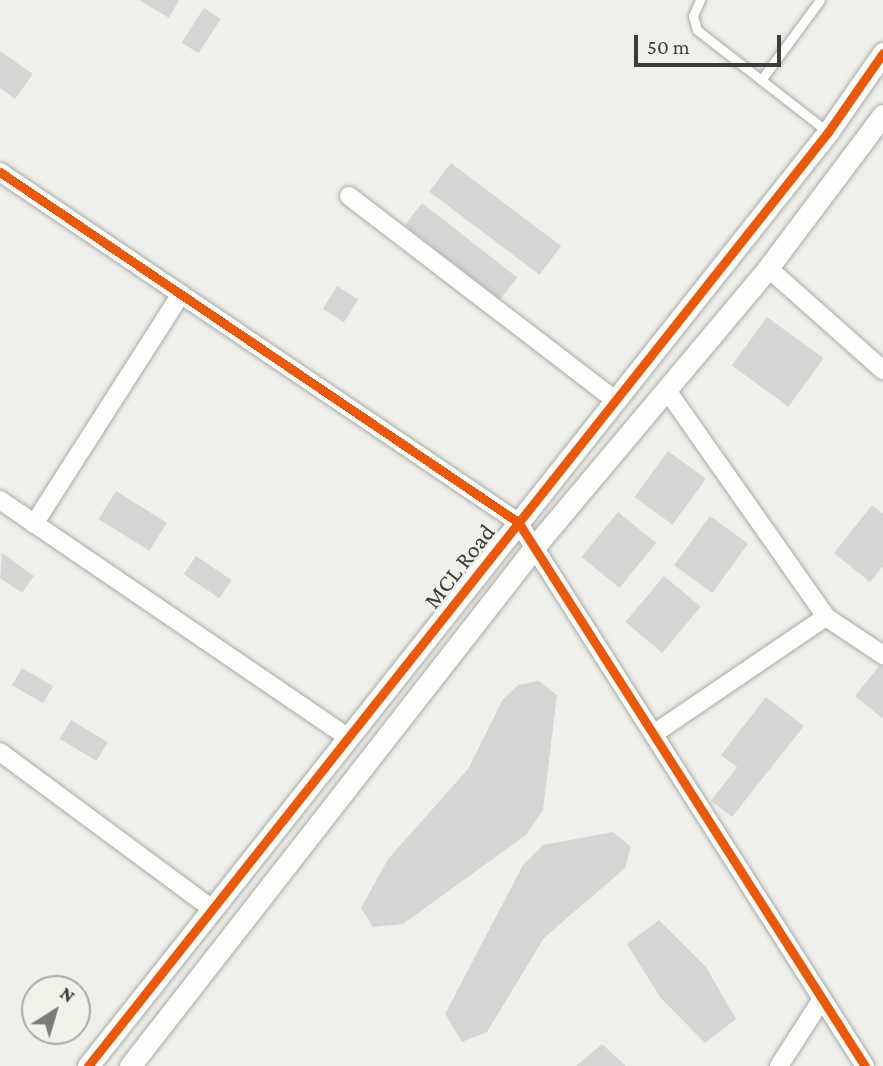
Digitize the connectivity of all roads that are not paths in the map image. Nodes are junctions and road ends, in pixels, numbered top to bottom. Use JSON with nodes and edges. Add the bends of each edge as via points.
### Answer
{"nodes":[{"id":1,"x":700,"y":0,"type":"edge"},
{"id":2,"x":820,"y":0,"type":"edge"},
{"id":3,"x":883,"y":53,"type":"edge"},
{"id":4,"x":761,"y":80,"type":"junction"},
{"id":5,"x":883,"y":115,"type":"edge"},
{"id":6,"x":828,"y":132,"type":"junction"},
{"id":7,"x":0,"y":172,"type":"edge"},
{"id":8,"x":349,"y":196,"type":"dead end"},
{"id":9,"x":768,"y":268,"type":"junction"},
{"id":10,"x":181,"y":294,"type":"junction"},
{"id":11,"x":883,"y":370,"type":"edge"},
{"id":12,"x":666,"y":389,"type":"junction"},
{"id":13,"x":615,"y":400,"type":"junction"},
{"id":14,"x":0,"y":500,"type":"edge"},
{"id":15,"x":518,"y":522,"type":"junction"},
{"id":16,"x":34,"y":524,"type":"junction"},
{"id":17,"x":535,"y":547,"type":"junction"},
{"id":18,"x":827,"y":617,"type":"junction"},
{"id":19,"x":883,"y":655,"type":"edge"},
{"id":20,"x":655,"y":733,"type":"junction"},
{"id":21,"x":348,"y":737,"type":"junction"},
{"id":22,"x":0,"y":752,"type":"edge"},
{"id":23,"x":212,"y":908,"type":"junction"},
{"id":24,"x":822,"y":999,"type":"junction"},
{"id":25,"x":88,"y":1066,"type":"edge"},
{"id":26,"x":130,"y":1066,"type":"edge"},
{"id":27,"x":779,"y":1066,"type":"edge"},
{"id":28,"x":865,"y":1066,"type":"edge"}],
"edges":[{"from":1,"to":4,"type":"lane","via":[[693,16],[697,30]]},
{"from":2,"to":4,"type":"lane"},
{"from":3,"to":6,"type":"street","name":"MCL Road"},
{"from":4,"to":6,"type":"lane"},
{"from":5,"to":9,"type":"street","name":"MCL Road"},
{"from":6,"to":13,"type":"street","name":"MCL Road"},
{"from":7,"to":10,"type":"street"},
{"from":8,"to":13,"type":"street"},
{"from":9,"to":11,"type":"street"},
{"from":9,"to":12,"type":"street","name":"MCL Road"},
{"from":10,"to":15,"type":"street"},
{"from":10,"to":16,"type":"street"},
{"from":12,"to":17,"type":"street","name":"MCL Road"},
{"from":12,"to":18,"type":"street"},
{"from":13,"to":15,"type":"street","name":"MCL Road"},
{"from":14,"to":16,"type":"street"},
{"from":15,"to":17,"type":"street"},
{"from":15,"to":21,"type":"street","name":"MCL Road"},
{"from":16,"to":21,"type":"street"},
{"from":17,"to":20,"type":"street"},
{"from":17,"to":26,"type":"street","name":"MCL Road"},
{"from":18,"to":19,"type":"street"},
{"from":18,"to":20,"type":"street"},
{"from":20,"to":24,"type":"street"},
{"from":21,"to":23,"type":"street","name":"MCL Road"},
{"from":22,"to":23,"type":"street"},
{"from":23,"to":25,"type":"street","name":"MCL Road"},
{"from":24,"to":27,"type":"street"},
{"from":24,"to":28,"type":"street"}]}
